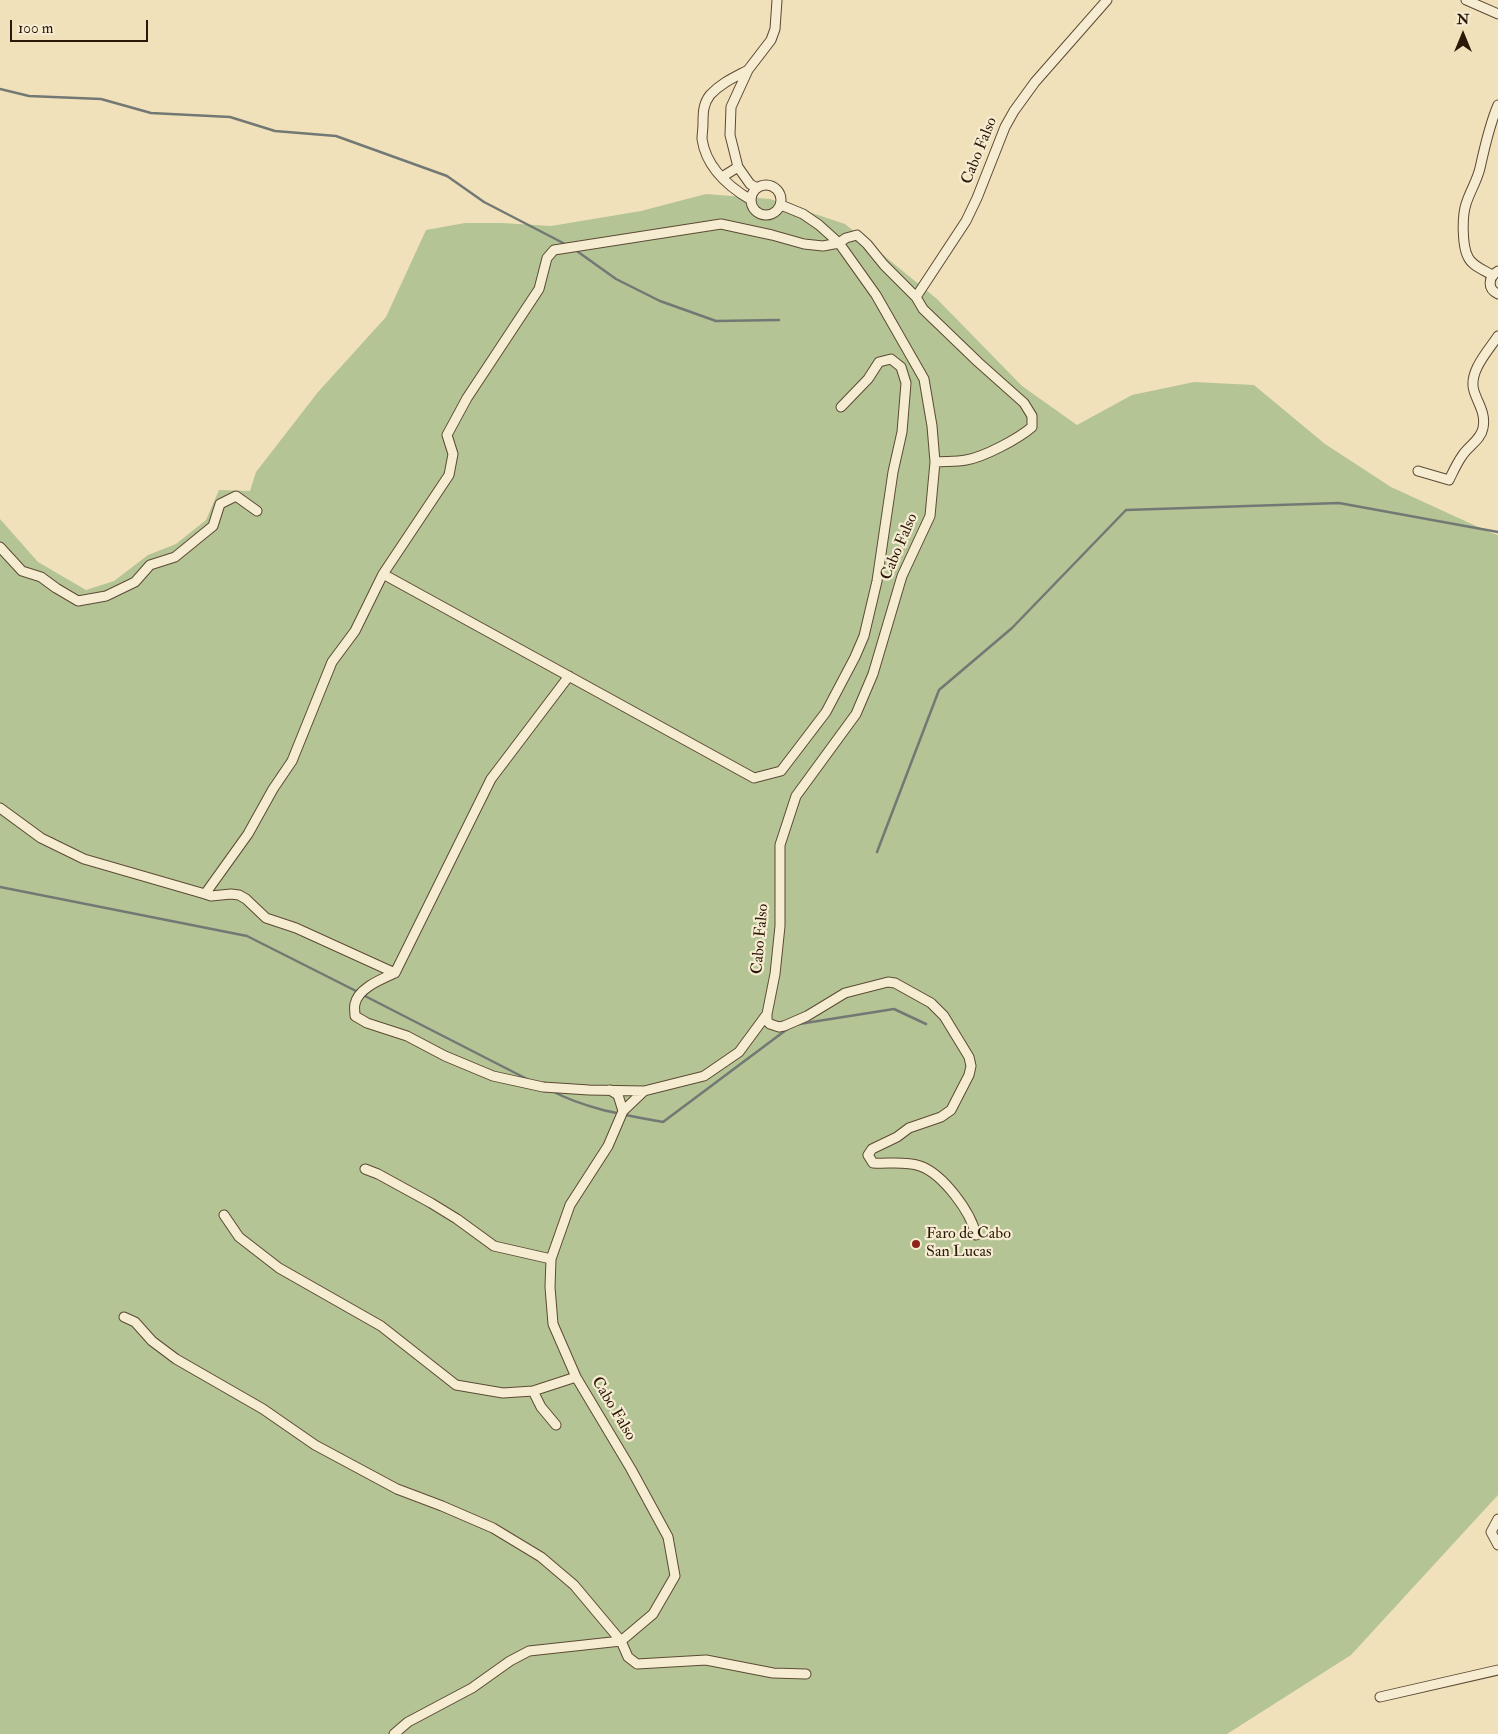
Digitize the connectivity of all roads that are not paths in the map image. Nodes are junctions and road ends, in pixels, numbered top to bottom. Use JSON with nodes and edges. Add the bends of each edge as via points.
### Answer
{"nodes":[{"id":1,"x":777,"y":0,"type":"edge"},
{"id":2,"x":1107,"y":0,"type":"edge"},
{"id":3,"x":1466,"y":0,"type":"edge"},
{"id":4,"x":1498,"y":14,"type":"edge"},
{"id":5,"x":748,"y":70,"type":"junction"},
{"id":6,"x":724,"y":82,"type":"junction"},
{"id":7,"x":740,"y":90,"type":"junction"},
{"id":8,"x":1498,"y":105,"type":"edge"},
{"id":9,"x":738,"y":167,"type":"junction"},
{"id":10,"x":722,"y":177,"type":"junction"},
{"id":11,"x":757,"y":188,"type":"junction"},
{"id":12,"x":751,"y":200,"type":"junction"},
{"id":13,"x":781,"y":204,"type":"junction"},
{"id":14,"x":839,"y":242,"type":"junction"},
{"id":15,"x":1495,"y":273,"type":"edge"},
{"id":16,"x":1498,"y":294,"type":"edge"},
{"id":17,"x":916,"y":297,"type":"junction"},
{"id":18,"x":1498,"y":336,"type":"edge"},
{"id":19,"x":841,"y":407,"type":"dead end"},
{"id":20,"x":935,"y":462,"type":"junction"},
{"id":21,"x":1418,"y":470,"type":"dead end"},
{"id":22,"x":257,"y":511,"type":"dead end"},
{"id":23,"x":0,"y":547,"type":"edge"},
{"id":24,"x":383,"y":574,"type":"junction"},
{"id":25,"x":569,"y":676,"type":"junction"},
{"id":26,"x":0,"y":808,"type":"edge"},
{"id":27,"x":205,"y":894,"type":"junction"},
{"id":28,"x":395,"y":973,"type":"junction"},
{"id":29,"x":766,"y":1014,"type":"junction"},
{"id":30,"x":610,"y":1090,"type":"junction"},
{"id":31,"x":644,"y":1091,"type":"junction"},
{"id":32,"x":623,"y":1111,"type":"junction"},
{"id":33,"x":365,"y":1170,"type":"dead end"},
{"id":34,"x":224,"y":1215,"type":"dead end"},
{"id":35,"x":976,"y":1235,"type":"dead end"},
{"id":36,"x":551,"y":1259,"type":"junction"},
{"id":37,"x":124,"y":1318,"type":"dead end"},
{"id":38,"x":576,"y":1377,"type":"junction"},
{"id":39,"x":533,"y":1391,"type":"junction"},
{"id":40,"x":556,"y":1425,"type":"dead end"},
{"id":41,"x":1498,"y":1519,"type":"edge"},
{"id":42,"x":1498,"y":1545,"type":"edge"},
{"id":43,"x":621,"y":1641,"type":"junction"},
{"id":44,"x":1498,"y":1670,"type":"edge"},
{"id":45,"x":806,"y":1674,"type":"dead end"},
{"id":46,"x":1380,"y":1697,"type":"dead end"},
{"id":47,"x":394,"y":1734,"type":"edge"}],
"edges":[{"from":1,"to":5,"type":"street","via":[[776,24],[771,40]]},
{"from":2,"to":17,"type":"street","name":"Cabo Falso","via":[[1035,82],[1014,111],[970,213]]},
{"from":3,"to":4,"type":"street"},
{"from":5,"to":6,"type":"street"},
{"from":5,"to":7,"type":"street"},
{"from":6,"to":7,"type":"street"},
{"from":6,"to":10,"type":"street","via":[[709,96],[703,110],[702,140]]},
{"from":7,"to":9,"type":"street","via":[[731,107],[730,135]]},
{"from":8,"to":15,"type":"street","via":[[1464,215],[1468,258],[1473,264]]},
{"from":9,"to":10,"type":"street"},
{"from":9,"to":11,"type":"street","via":[[750,184]]},
{"from":10,"to":12,"type":"street"},
{"from":11,"to":12,"type":"street"},
{"from":11,"to":13,"type":"street","via":[[766,185],[775,188],[781,195]]},
{"from":12,"to":13,"type":"street","via":[[754,209],[762,214],[775,212]]},
{"from":13,"to":14,"type":"street","name":"Cabo Falso","via":[[803,214]]},
{"from":14,"to":17,"type":"street","via":[[857,235]]},
{"from":14,"to":20,"type":"street","name":"Cabo Falso","via":[[876,295],[924,380]]},
{"from":14,"to":24,"type":"street","via":[[823,246],[804,244],[721,224],[554,250],[547,258],[539,289],[467,398],[447,435],[453,454],[449,475]]},
{"from":15,"to":16,"type":"street","via":[[1490,286]]},
{"from":17,"to":20,"type":"street","via":[[922,308],[1024,403],[1032,416],[1032,427],[1000,447],[966,460]]},
{"from":18,"to":21,"type":"street","via":[[1476,369],[1473,383],[1483,408],[1483,430],[1479,437],[1462,456],[1449,480]]},
{"from":19,"to":25,"type":"street","via":[[868,379],[879,362],[891,359],[901,367],[906,383],[902,432],[879,573],[864,636],[826,712],[781,771],[754,778]]},
{"from":20,"to":29,"type":"street","name":"Cabo Falso","via":[[930,516],[902,576],[873,674],[856,714],[796,796],[780,844],[780,926]]},
{"from":22,"to":23,"type":"street","via":[[236,496],[220,504],[213,526],[176,558],[150,565],[135,582],[106,596],[78,601],[41,577],[22,571]]},
{"from":24,"to":25,"type":"street"},
{"from":24,"to":27,"type":"street","via":[[355,631],[332,662],[292,761],[272,789],[248,834]]},
{"from":25,"to":28,"type":"street","via":[[491,779]]},
{"from":26,"to":27,"type":"street","via":[[41,838],[84,859]]},
{"from":27,"to":28,"type":"street","via":[[239,895],[266,918],[296,928]]},
{"from":28,"to":30,"type":"street","via":[[373,982],[361,994],[354,1003],[355,1016],[494,1076],[543,1087]]},
{"from":29,"to":31,"type":"street","name":"Cabo Falso","via":[[740,1052],[704,1076]]},
{"from":29,"to":35,"type":"street","via":[[770,1024],[784,1026],[845,993],[888,982],[922,998],[944,1016],[969,1057],[969,1075],[962,1092],[941,1117],[910,1128],[872,1149],[868,1155],[873,1163],[919,1166],[940,1178],[971,1220]]},
{"from":30,"to":31,"type":"street"},
{"from":30,"to":32,"type":"street","via":[[618,1095]]},
{"from":31,"to":32,"type":"street","name":"Cabo Falso"},
{"from":32,"to":36,"type":"street","name":"Cabo Falso","via":[[608,1146],[570,1206]]},
{"from":33,"to":36,"type":"street","via":[[431,1203],[494,1246]]},
{"from":34,"to":39,"type":"street","via":[[239,1237],[279,1268],[381,1326],[456,1385],[503,1392]]},
{"from":36,"to":38,"type":"street","name":"Cabo Falso","via":[[553,1324]]},
{"from":37,"to":43,"type":"street","via":[[135,1322],[152,1341],[176,1359],[263,1409],[315,1444],[397,1489],[493,1528],[541,1556],[574,1585]]},
{"from":38,"to":39,"type":"street"},
{"from":38,"to":43,"type":"street","name":"Cabo Falso","via":[[668,1537],[675,1576],[653,1614]]},
{"from":39,"to":40,"type":"street"},
{"from":41,"to":42,"type":"street","via":[[1491,1532]]},
{"from":43,"to":45,"type":"street","via":[[628,1656],[637,1664],[706,1660],[773,1673]]},
{"from":43,"to":47,"type":"street","via":[[529,1651],[472,1688],[408,1722]]},
{"from":44,"to":46,"type":"street"}]}
